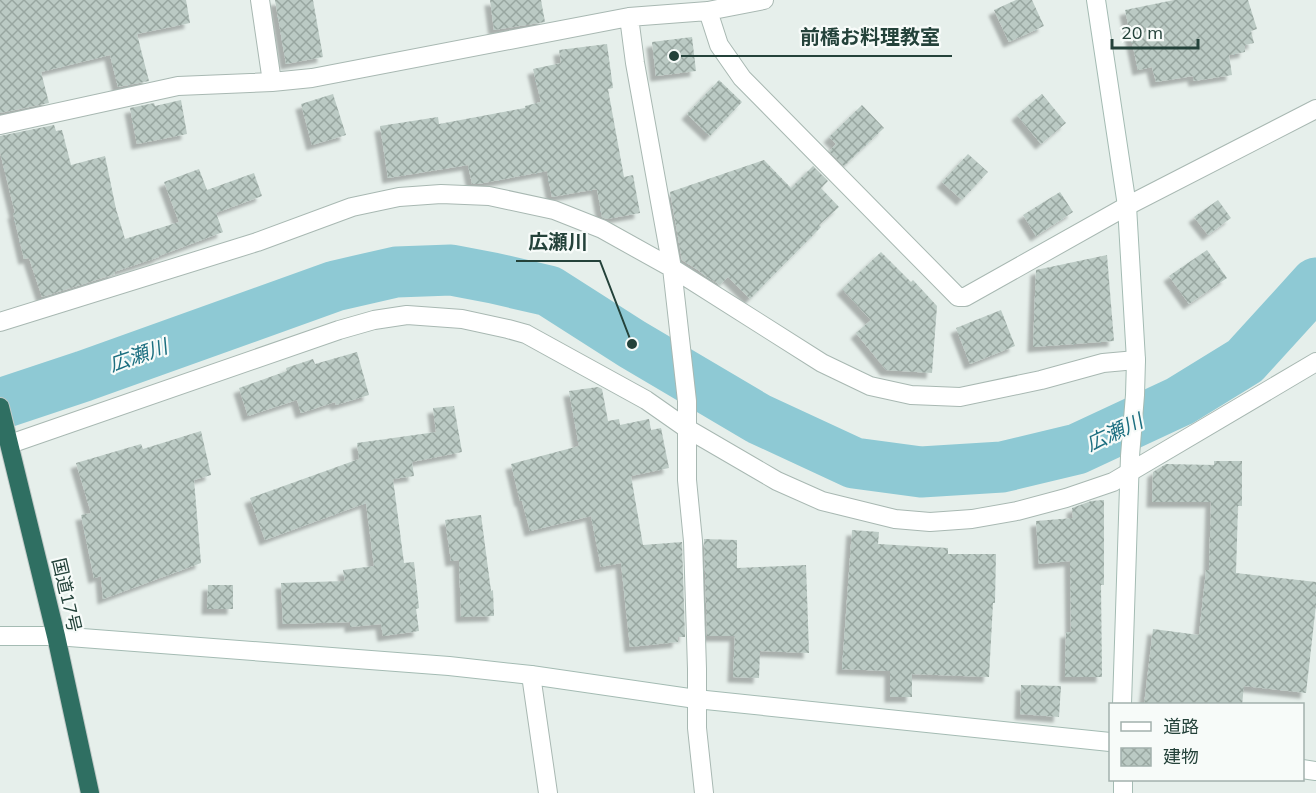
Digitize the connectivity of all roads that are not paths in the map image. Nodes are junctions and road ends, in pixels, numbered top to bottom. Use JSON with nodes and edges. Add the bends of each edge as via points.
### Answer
{"nodes":[{"id":1,"x":260,"y":0,"type":"edge"},
{"id":2,"x":764,"y":0,"type":"edge"},
{"id":3,"x":1096,"y":0,"type":"edge"},
{"id":4,"x":708,"y":10,"type":"junction"},
{"id":5,"x":629,"y":17,"type":"junction"},
{"id":6,"x":272,"y":82,"type":"junction"},
{"id":7,"x":1316,"y":109,"type":"edge"},
{"id":8,"x":0,"y":125,"type":"edge"},
{"id":9,"x":1127,"y":206,"type":"junction"},
{"id":10,"x":672,"y":268,"type":"junction"},
{"id":11,"x":0,"y":322,"type":"edge"},
{"id":12,"x":1136,"y":360,"type":"junction"},
{"id":13,"x":1316,"y":362,"type":"edge"},
{"id":14,"x":0,"y":407,"type":"edge"},
{"id":15,"x":686,"y":428,"type":"junction"},
{"id":16,"x":7,"y":435,"type":"junction"},
{"id":17,"x":1130,"y":464,"type":"junction"},
{"id":18,"x":0,"y":636,"type":"edge"},
{"id":19,"x":56,"y":636,"type":"junction"},
{"id":20,"x":531,"y":675,"type":"junction"},
{"id":21,"x":696,"y":699,"type":"junction"},
{"id":22,"x":1122,"y":703,"type":"edge"},
{"id":23,"x":1109,"y":742,"type":"edge"},
{"id":24,"x":90,"y":793,"type":"edge"},
{"id":25,"x":548,"y":793,"type":"edge"},
{"id":26,"x":704,"y":793,"type":"edge"}],
"edges":[{"from":1,"to":6,"type":"street"},
{"from":2,"to":4,"type":"street"},
{"from":3,"to":9,"type":"street"},
{"from":4,"to":5,"type":"street"},
{"from":4,"to":9,"type":"street","via":[[718,45],[742,78],[958,297],[965,297]]},
{"from":5,"to":6,"type":"street","via":[[312,78]]},
{"from":5,"to":10,"type":"street"},
{"from":6,"to":8,"type":"street","via":[[178,86]]},
{"from":7,"to":9,"type":"street"},
{"from":9,"to":12,"type":"street"},
{"from":10,"to":11,"type":"street","via":[[603,229],[554,210],[489,196],[399,197],[352,207],[257,242]]},
{"from":10,"to":12,"type":"street","via":[[822,363],[870,386],[910,395],[960,397],[1103,363]]},
{"from":10,"to":15,"type":"street","via":[[687,401]]},
{"from":12,"to":17,"type":"street"},
{"from":13,"to":17,"type":"street"},
{"from":14,"to":16,"type":"highway","name":"国道17号"},
{"from":15,"to":16,"type":"street","via":[[646,400],[526,334],[462,319],[407,315],[339,330]]},
{"from":15,"to":17,"type":"street","via":[[777,481],[822,501],[896,519],[930,522],[972,519],[1066,498],[1113,482]]},
{"from":15,"to":21,"type":"street"},
{"from":16,"to":19,"type":"highway","name":"国道17号"},
{"from":17,"to":22,"type":"street"},
{"from":18,"to":19,"type":"street"},
{"from":19,"to":20,"type":"street"},
{"from":19,"to":24,"type":"highway","name":"国道17号"},
{"from":20,"to":21,"type":"street"},
{"from":20,"to":25,"type":"street"},
{"from":21,"to":23,"type":"street"},
{"from":21,"to":26,"type":"street"}]}
